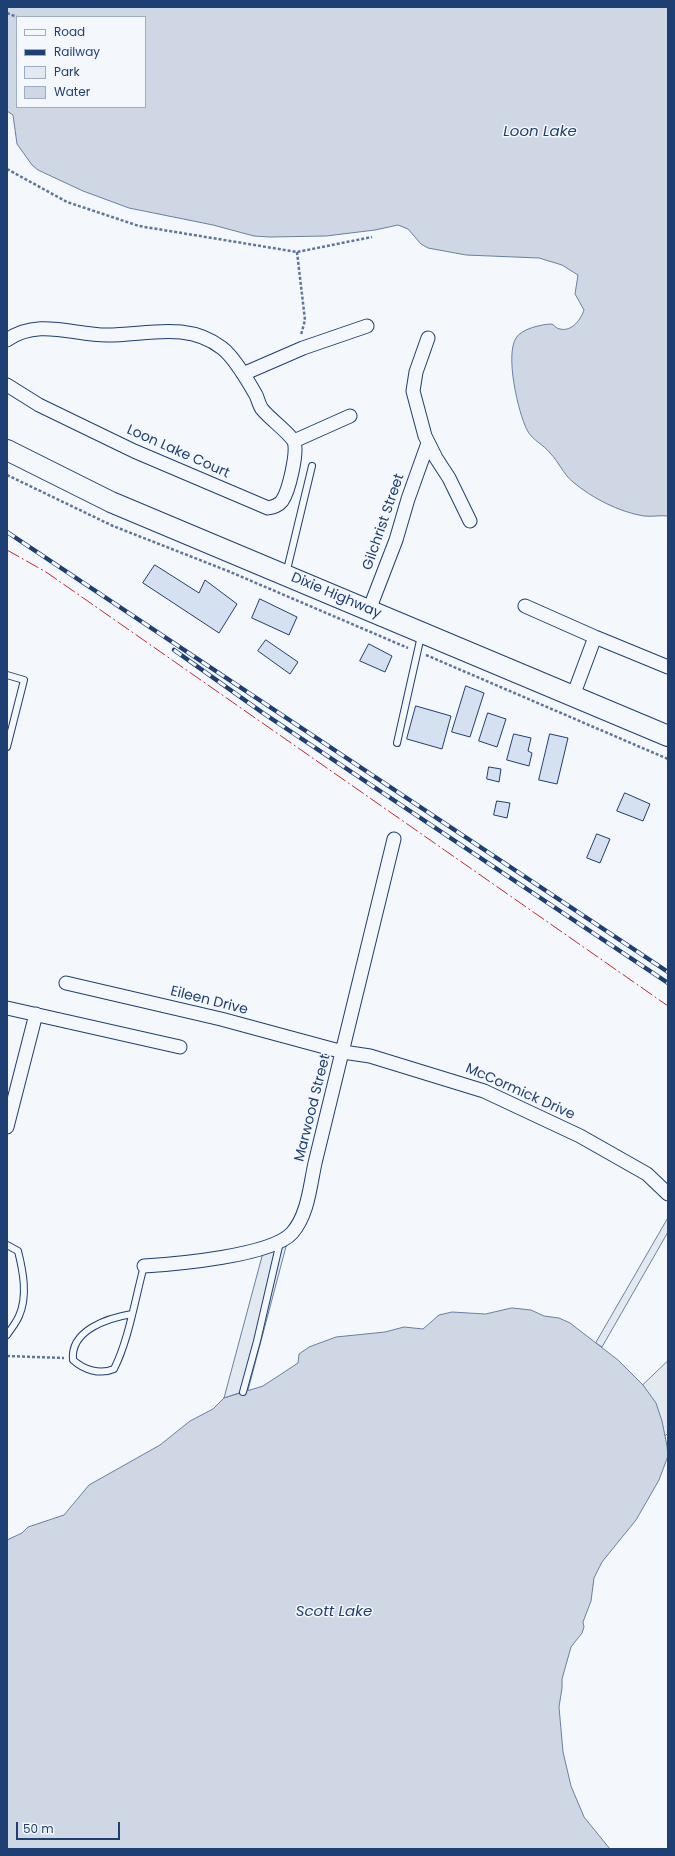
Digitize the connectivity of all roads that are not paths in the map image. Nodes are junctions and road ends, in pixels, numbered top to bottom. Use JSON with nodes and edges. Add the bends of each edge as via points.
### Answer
{"nodes":[{"id":1,"x":367,"y":326,"type":"dead end"},
{"id":2,"x":428,"y":338,"type":"dead end"},
{"id":3,"x":7,"y":340,"type":"edge"},
{"id":4,"x":243,"y":374,"type":"junction"},
{"id":5,"x":7,"y":385,"type":"edge"},
{"id":6,"x":350,"y":416,"type":"dead end"},
{"id":7,"x":294,"y":441,"type":"junction"},
{"id":8,"x":428,"y":443,"type":"junction"},
{"id":9,"x":7,"y":450,"type":"edge"},
{"id":10,"x":312,"y":466,"type":"dead end"},
{"id":11,"x":470,"y":521,"type":"dead end"},
{"id":12,"x":285,"y":575,"type":"junction"},
{"id":13,"x":525,"y":606,"type":"dead end"},
{"id":14,"x":369,"y":610,"type":"junction"},
{"id":15,"x":422,"y":632,"type":"junction"},
{"id":16,"x":595,"y":637,"type":"junction"},
{"id":17,"x":668,"y":667,"type":"edge"},
{"id":18,"x":7,"y":675,"type":"edge"},
{"id":19,"x":573,"y":696,"type":"junction"},
{"id":20,"x":668,"y":736,"type":"edge"},
{"id":21,"x":397,"y":743,"type":"dead end"},
{"id":22,"x":7,"y":747,"type":"edge"},
{"id":23,"x":394,"y":839,"type":"dead end"},
{"id":24,"x":66,"y":983,"type":"dead end"},
{"id":25,"x":7,"y":1008,"type":"edge"},
{"id":26,"x":36,"y":1014,"type":"junction"},
{"id":27,"x":180,"y":1047,"type":"dead end"},
{"id":28,"x":344,"y":1052,"type":"junction"},
{"id":29,"x":7,"y":1127,"type":"edge"},
{"id":30,"x":668,"y":1194,"type":"edge"},
{"id":31,"x":280,"y":1240,"type":"junction"},
{"id":32,"x":7,"y":1245,"type":"edge"},
{"id":33,"x":144,"y":1266,"type":"joint"},
{"id":34,"x":132,"y":1314,"type":"junction"},
{"id":35,"x":7,"y":1335,"type":"edge"},
{"id":36,"x":243,"y":1392,"type":"dead end"}],
"edges":[{"from":1,"to":4,"type":"street"},
{"from":2,"to":8,"type":"street","via":[[416,372],[413,391]]},
{"from":3,"to":4,"type":"street","via":[[29,330],[49,328],[108,335],[157,330],[177,331],[199,336],[222,348]]},
{"from":4,"to":7,"type":"street","via":[[261,408],[285,429]]},
{"from":5,"to":7,"type":"street","name":"Loon Lake Court","via":[[39,404],[134,451],[268,508],[281,502],[285,495],[294,463]]},
{"from":6,"to":7,"type":"street"},
{"from":8,"to":11,"type":"street"},
{"from":8,"to":14,"type":"street","name":"Gilchrist Street","via":[[396,540]]},
{"from":9,"to":12,"type":"main road","name":"Dixie Highway","via":[[112,502]]},
{"from":10,"to":12,"type":"lane"},
{"from":12,"to":14,"type":"main road","name":"Dixie Highway"},
{"from":13,"to":16,"type":"street"},
{"from":14,"to":15,"type":"main road","name":"Dixie Highway"},
{"from":15,"to":19,"type":"main road","name":"Dixie Highway"},
{"from":15,"to":21,"type":"lane"},
{"from":16,"to":17,"type":"street"},
{"from":16,"to":19,"type":"street"},
{"from":18,"to":22,"type":"lane","via":[[24,680]]},
{"from":19,"to":20,"type":"main road","name":"Dixie Highway"},
{"from":23,"to":28,"type":"street","name":"Marwood Street"},
{"from":24,"to":28,"type":"street","name":"Eileen Drive","via":[[220,1019]]},
{"from":25,"to":26,"type":"street"},
{"from":26,"to":27,"type":"street"},
{"from":26,"to":29,"type":"street"},
{"from":28,"to":30,"type":"street","name":"McCormick Drive","via":[[370,1056],[484,1091],[580,1136],[647,1174]]},
{"from":28,"to":31,"type":"street","name":"Marwood Street","via":[[307,1202],[292,1233]]},
{"from":31,"to":33,"type":"street","name":"Marwood Street","via":[[253,1250],[213,1258]]},
{"from":31,"to":36,"type":"lane"},
{"from":32,"to":35,"type":"lane","via":[[18,1251],[23,1269],[24,1291],[19,1316]]},
{"from":33,"to":34,"type":"lane"},
{"from":34,"to":34,"type":"lane","via":[[114,1369],[101,1372],[80,1366],[73,1360],[72,1354],[86,1330],[119,1316]]}]}
